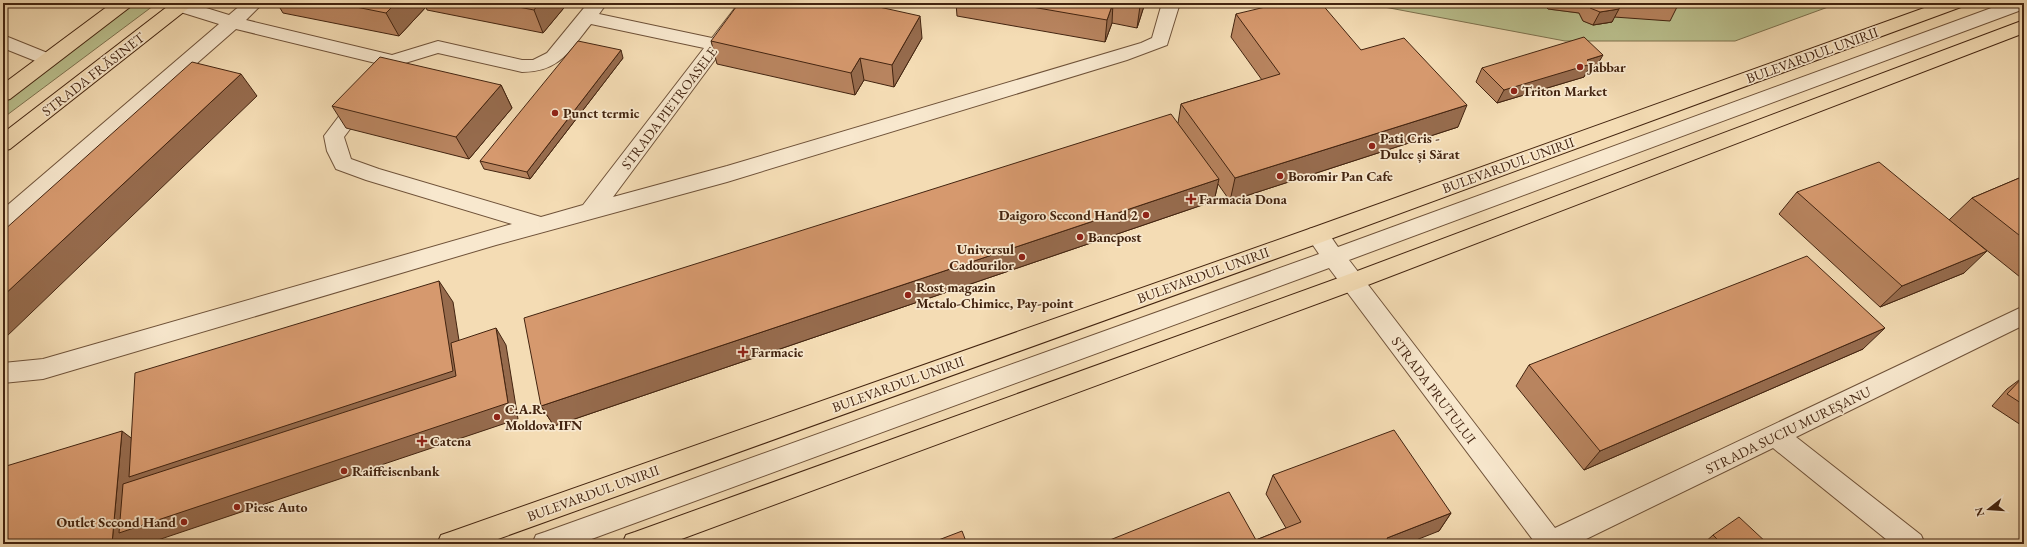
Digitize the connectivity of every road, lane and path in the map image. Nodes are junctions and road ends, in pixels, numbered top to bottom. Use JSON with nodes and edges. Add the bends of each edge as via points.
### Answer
{"nodes":[{"id":1,"x":124,"y":3,"type":"edge"},
{"id":2,"x":254,"y":3,"type":"edge"},
{"id":3,"x":748,"y":3,"type":"edge"},
{"id":4,"x":1171,"y":3,"type":"edge"},
{"id":5,"x":1955,"y":3,"type":"edge"},
{"id":6,"x":2022,"y":3,"type":"edge"},
{"id":7,"x":182,"y":5,"type":"edge"},
{"id":8,"x":593,"y":10,"type":"edge"},
{"id":9,"x":232,"y":22,"type":"junction"},
{"id":10,"x":2024,"y":26,"type":"edge"},
{"id":11,"x":3,"y":41,"type":"edge"},
{"id":12,"x":716,"y":45,"type":"junction"},
{"id":13,"x":48,"y":60,"type":"junction"},
{"id":14,"x":392,"y":61,"type":"junction"},
{"id":15,"x":3,"y":94,"type":"edge"},
{"id":16,"x":3,"y":144,"type":"edge"},
{"id":17,"x":590,"y":212,"type":"junction"},
{"id":18,"x":3,"y":221,"type":"edge"},
{"id":19,"x":541,"y":225,"type":"junction"},
{"id":20,"x":1317,"y":235,"type":"junction"},
{"id":21,"x":1334,"y":258,"type":"junction"},
{"id":22,"x":1352,"y":282,"type":"junction"},
{"id":23,"x":2024,"y":315,"type":"edge"},
{"id":24,"x":3,"y":373,"type":"edge"},
{"id":25,"x":1776,"y":436,"type":"junction"},
{"id":26,"x":450,"y":544,"type":"edge"},
{"id":27,"x":546,"y":544,"type":"edge"},
{"id":28,"x":635,"y":544,"type":"edge"},
{"id":29,"x":1551,"y":544,"type":"edge"},
{"id":30,"x":1912,"y":544,"type":"edge"}],
"edges":[{"from":1,"to":13,"type":"main road"},
{"from":2,"to":9,"type":"street"},
{"from":3,"to":12,"type":"street","name":"STRADA PIETROASELE"},
{"from":4,"to":17,"type":"street","via":[[1160,41],[1148,47],[727,174]]},
{"from":5,"to":20,"type":"main road","name":"BULEVARDUL UNIRII"},
{"from":6,"to":21,"type":"street"},
{"from":7,"to":9,"type":"street"},
{"from":7,"to":16,"type":"main road","name":"STRADA FRĂSINET"},
{"from":8,"to":12,"type":"street"},
{"from":8,"to":14,"type":"street","via":[[554,57],[536,66],[522,66],[438,47]]},
{"from":9,"to":14,"type":"street"},
{"from":9,"to":18,"type":"street"},
{"from":10,"to":22,"type":"main road"},
{"from":11,"to":13,"type":"street"},
{"from":12,"to":17,"type":"street","name":"STRADA PIETROASELE"},
{"from":13,"to":15,"type":"main road"},
{"from":14,"to":19,"type":"street","via":[[334,136],[337,152],[343,164]]},
{"from":17,"to":19,"type":"street"},
{"from":19,"to":24,"type":"street","via":[[43,369]]},
{"from":20,"to":21,"type":"street","name":"STRADA PRUTULUI"},
{"from":20,"to":26,"type":"main road","name":"BULEVARDUL UNIRII"},
{"from":21,"to":22,"type":"street","name":"STRADA PRUTULUI"},
{"from":21,"to":27,"type":"street"},
{"from":22,"to":28,"type":"main road"},
{"from":22,"to":29,"type":"street","name":"STRADA PRUTULUI"},
{"from":23,"to":25,"type":"street","name":"STRADA SUCIU MUREȘANU"},
{"from":25,"to":29,"type":"street","name":"STRADA SUCIU MUREȘANU"},
{"from":25,"to":30,"type":"street"}]}
